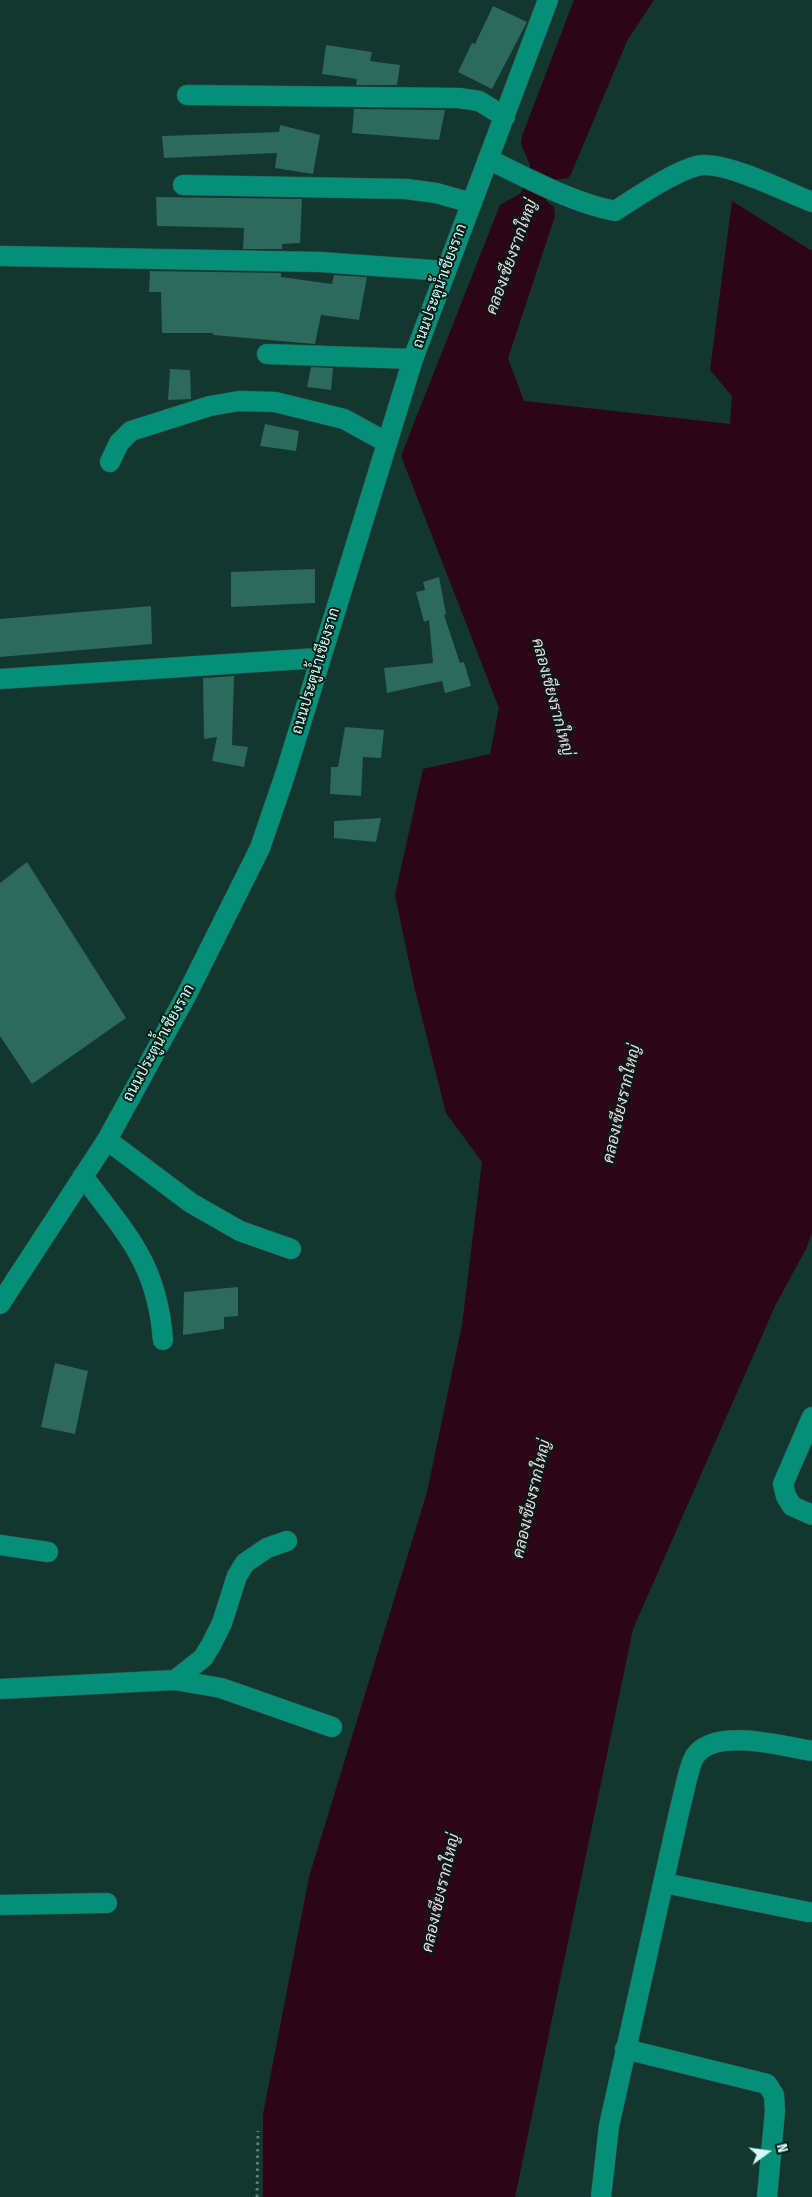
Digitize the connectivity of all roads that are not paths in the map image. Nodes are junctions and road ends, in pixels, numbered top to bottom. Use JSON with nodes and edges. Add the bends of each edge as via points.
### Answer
{"nodes":[{"id":1,"x":548,"y":0,"type":"edge"},
{"id":2,"x":187,"y":95,"type":"dead end"},
{"id":3,"x":505,"y":117,"type":"junction"},
{"id":4,"x":488,"y":159,"type":"junction"},
{"id":5,"x":183,"y":185,"type":"dead end"},
{"id":6,"x":472,"y":202,"type":"junction"},
{"id":7,"x":812,"y":202,"type":"edge"},
{"id":8,"x":0,"y":256,"type":"edge"},
{"id":9,"x":446,"y":270,"type":"junction"},
{"id":10,"x":266,"y":354,"type":"dead end"},
{"id":11,"x":413,"y":359,"type":"junction"},
{"id":12,"x":386,"y":442,"type":"junction"},
{"id":13,"x":110,"y":462,"type":"dead end"},
{"id":14,"x":319,"y":658,"type":"junction"},
{"id":15,"x":0,"y":678,"type":"edge"},
{"id":16,"x":107,"y":1140,"type":"junction"},
{"id":17,"x":83,"y":1176,"type":"junction"},
{"id":18,"x":291,"y":1250,"type":"dead end"},
{"id":19,"x":3,"y":1293,"type":"edge"},
{"id":20,"x":163,"y":1340,"type":"dead end"},
{"id":21,"x":812,"y":1417,"type":"edge"},
{"id":22,"x":812,"y":1515,"type":"edge"},
{"id":23,"x":287,"y":1541,"type":"dead end"},
{"id":24,"x":0,"y":1546,"type":"edge"},
{"id":25,"x":48,"y":1552,"type":"dead end"},
{"id":26,"x":174,"y":1680,"type":"junction"},
{"id":27,"x":0,"y":1689,"type":"edge"},
{"id":28,"x":332,"y":1726,"type":"dead end"},
{"id":29,"x":812,"y":1751,"type":"edge"},
{"id":30,"x":664,"y":1883,"type":"junction"},
{"id":31,"x":107,"y":1903,"type":"dead end"},
{"id":32,"x":0,"y":1905,"type":"edge"},
{"id":33,"x":808,"y":1912,"type":"dead end"},
{"id":34,"x":625,"y":2050,"type":"junction"},
{"id":35,"x":601,"y":2197,"type":"edge"},
{"id":36,"x":767,"y":2197,"type":"edge"}],
"edges":[{"from":1,"to":3,"type":"street","name":"ถนนประตูน้ำเชียงราก"},
{"from":2,"to":3,"type":"street","via":[[459,98],[479,102]]},
{"from":3,"to":4,"type":"street","name":"ถนนประตูน้ำเชียงราก"},
{"from":4,"to":6,"type":"street","name":"ถนนประตูน้ำเชียงราก"},
{"from":4,"to":7,"type":"street","via":[[525,178],[615,211],[666,180],[702,165],[722,167]]},
{"from":5,"to":6,"type":"street","via":[[406,190]]},
{"from":6,"to":9,"type":"street","name":"ถนนประตูน้ำเชียงราก"},
{"from":8,"to":9,"type":"street","via":[[320,262]]},
{"from":9,"to":11,"type":"street","name":"ถนนประตูน้ำเชียงราก"},
{"from":10,"to":11,"type":"street"},
{"from":11,"to":12,"type":"street","name":"ถนนประตูน้ำเชียงราก"},
{"from":12,"to":13,"type":"street","via":[[336,417],[275,402],[239,401],[210,406],[131,431],[119,443]]},
{"from":12,"to":14,"type":"street","name":"ถนนประตูน้ำเชียงราก"},
{"from":14,"to":15,"type":"street"},
{"from":14,"to":16,"type":"street","name":"ถนนประตูน้ำเชียงราก","via":[[260,848],[187,994]]},
{"from":16,"to":17,"type":"street","name":"ถนนประตูน้ำเชียงราก"},
{"from":16,"to":18,"type":"street","via":[[191,1203],[240,1231]]},
{"from":17,"to":19,"type":"street","name":"ถนนประตูน้ำเชียงราก"},
{"from":17,"to":20,"type":"street","via":[[138,1250],[151,1276],[161,1315]]},
{"from":21,"to":22,"type":"street","via":[[784,1484],[792,1506]]},
{"from":23,"to":26,"type":"street","via":[[245,1563],[211,1645],[202,1658]]},
{"from":24,"to":25,"type":"street"},
{"from":26,"to":27,"type":"street"},
{"from":26,"to":28,"type":"street","via":[[221,1688]]},
{"from":29,"to":30,"type":"street","via":[[728,1740],[708,1744],[694,1757]]},
{"from":30,"to":33,"type":"street"},
{"from":30,"to":34,"type":"street"},
{"from":31,"to":32,"type":"street"},
{"from":34,"to":35,"type":"street","via":[[609,2126]]},
{"from":34,"to":36,"type":"street","via":[[767,2084],[774,2096],[776,2111]]}]}
